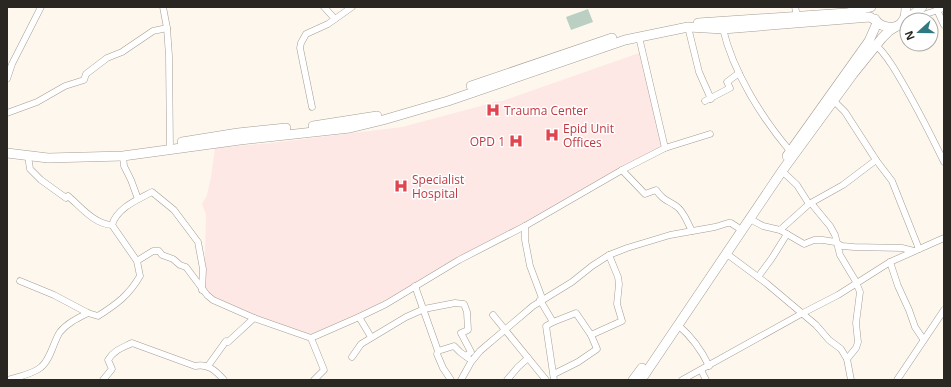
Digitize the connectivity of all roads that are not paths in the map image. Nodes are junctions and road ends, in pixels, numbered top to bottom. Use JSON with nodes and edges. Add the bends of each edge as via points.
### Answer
{"nodes":[{"id":1,"x":41,"y":7,"type":"edge"},
{"id":2,"x":163,"y":7,"type":"edge"},
{"id":3,"x":324,"y":7,"type":"edge"},
{"id":4,"x":352,"y":7,"type":"edge"},
{"id":5,"x":872,"y":7,"type":"edge"},
{"id":6,"x":941,"y":9,"type":"edge"},
{"id":7,"x":796,"y":11,"type":"edge"},
{"id":8,"x":336,"y":18,"type":"junction"},
{"id":9,"x":876,"y":22,"type":"junction"},
{"id":10,"x":899,"y":23,"type":"edge"},
{"id":11,"x":944,"y":24,"type":"edge"},
{"id":12,"x":899,"y":25,"type":"edge"},
{"id":13,"x":688,"y":27,"type":"junction"},
{"id":14,"x":167,"y":28,"type":"junction"},
{"id":15,"x":723,"y":29,"type":"junction"},
{"id":16,"x":639,"y":37,"type":"junction"},
{"id":17,"x":872,"y":43,"type":"junction"},
{"id":18,"x":739,"y":73,"type":"junction"},
{"id":19,"x":7,"y":78,"type":"edge"},
{"id":20,"x":834,"y":101,"type":"junction"},
{"id":21,"x":312,"y":107,"type":"dead end"},
{"id":22,"x":7,"y":113,"type":"edge"},
{"id":23,"x":710,"y":134,"type":"dead end"},
{"id":24,"x":169,"y":147,"type":"junction"},
{"id":25,"x":7,"y":148,"type":"edge"},
{"id":26,"x":665,"y":148,"type":"junction"},
{"id":27,"x":790,"y":151,"type":"junction"},
{"id":28,"x":7,"y":153,"type":"edge"},
{"id":29,"x":28,"y":156,"type":"junction"},
{"id":30,"x":123,"y":156,"type":"junction"},
{"id":31,"x":876,"y":160,"type":"junction"},
{"id":32,"x":944,"y":162,"type":"edge"},
{"id":33,"x":622,"y":170,"type":"junction"},
{"id":34,"x":782,"y":171,"type":"junction"},
{"id":35,"x":138,"y":199,"type":"junction"},
{"id":36,"x":810,"y":204,"type":"junction"},
{"id":37,"x":750,"y":219,"type":"junction"},
{"id":38,"x":112,"y":225,"type":"junction"},
{"id":39,"x":525,"y":226,"type":"junction"},
{"id":40,"x":737,"y":227,"type":"junction"},
{"id":41,"x":780,"y":230,"type":"junction"},
{"id":42,"x":692,"y":231,"type":"junction"},
{"id":43,"x":787,"y":234,"type":"junction"},
{"id":44,"x":944,"y":238,"type":"edge"},
{"id":45,"x":837,"y":244,"type":"junction"},
{"id":46,"x":916,"y":250,"type":"junction"},
{"id":47,"x":727,"y":254,"type":"junction"},
{"id":48,"x":609,"y":255,"type":"junction"},
{"id":49,"x":137,"y":261,"type":"junction"},
{"id":50,"x":890,"y":262,"type":"junction"},
{"id":51,"x":758,"y":277,"type":"junction"},
{"id":52,"x":20,"y":281,"type":"dead end"},
{"id":53,"x":856,"y":284,"type":"junction"},
{"id":54,"x":415,"y":286,"type":"junction"},
{"id":55,"x":202,"y":290,"type":"junction"},
{"id":56,"x":541,"y":299,"type":"junction"},
{"id":57,"x":424,"y":309,"type":"junction"},
{"id":58,"x":944,"y":310,"type":"edge"},
{"id":59,"x":88,"y":313,"type":"junction"},
{"id":60,"x":801,"y":314,"type":"junction"},
{"id":61,"x":493,"y":315,"type":"dead end"},
{"id":62,"x":359,"y":317,"type":"junction"},
{"id":63,"x":254,"y":318,"type":"junction"},
{"id":64,"x":553,"y":322,"type":"junction"},
{"id":65,"x":678,"y":325,"type":"junction"},
{"id":66,"x":506,"y":330,"type":"junction"},
{"id":67,"x":590,"y":335,"type":"junction"},
{"id":68,"x":311,"y":338,"type":"junction"},
{"id":69,"x":371,"y":338,"type":"junction"},
{"id":70,"x":923,"y":339,"type":"junction"},
{"id":71,"x":438,"y":351,"type":"junction"},
{"id":72,"x":466,"y":356,"type":"junction"},
{"id":73,"x":352,"y":357,"type":"dead end"},
{"id":74,"x":528,"y":358,"type":"junction"},
{"id":75,"x":847,"y":359,"type":"junction"},
{"id":76,"x":471,"y":362,"type":"junction"},
{"id":77,"x":208,"y":366,"type":"junction"},
{"id":78,"x":709,"y":366,"type":"junction"},
{"id":79,"x":700,"y":370,"type":"junction"},
{"id":80,"x":554,"y":377,"type":"edge"},
{"id":81,"x":8,"y":380,"type":"edge"},
{"id":82,"x":103,"y":380,"type":"edge"},
{"id":83,"x":224,"y":380,"type":"edge"},
{"id":84,"x":314,"y":380,"type":"edge"},
{"id":85,"x":451,"y":380,"type":"edge"},
{"id":86,"x":461,"y":380,"type":"edge"},
{"id":87,"x":507,"y":380,"type":"edge"},
{"id":88,"x":546,"y":380,"type":"edge"},
{"id":89,"x":633,"y":380,"type":"edge"},
{"id":90,"x":641,"y":380,"type":"edge"},
{"id":91,"x":682,"y":380,"type":"edge"},
{"id":92,"x":706,"y":380,"type":"edge"},
{"id":93,"x":851,"y":380,"type":"edge"},
{"id":94,"x":897,"y":380,"type":"edge"}],
"edges":[{"from":1,"to":19,"type":"street"},
{"from":2,"to":14,"type":"street"},
{"from":3,"to":8,"type":"street"},
{"from":4,"to":8,"type":"street"},
{"from":5,"to":7,"type":"main road","via":[[847,12]]},
{"from":5,"to":9,"type":"main road"},
{"from":6,"to":11,"type":"street"},
{"from":7,"to":24,"type":"main road","via":[[622,34],[445,96],[378,115],[314,126],[238,133]]},
{"from":8,"to":21,"type":"street","via":[[306,34],[301,43]]},
{"from":9,"to":10,"type":"main road","via":[[883,26]]},
{"from":9,"to":15,"type":"main road","via":[[870,17]]},
{"from":9,"to":17,"type":"main road"},
{"from":12,"to":17,"type":"main road"},
{"from":13,"to":15,"type":"main road"},
{"from":13,"to":16,"type":"main road"},
{"from":13,"to":18,"type":"street","via":[[708,100],[730,88],[727,82]]},
{"from":14,"to":22,"type":"street","via":[[153,31],[122,52],[107,58],[86,74],[84,80]]},
{"from":14,"to":24,"type":"street","via":[[170,79]]},
{"from":15,"to":18,"type":"street"},
{"from":16,"to":24,"type":"main road","via":[[478,91],[350,128]]},
{"from":16,"to":26,"type":"street"},
{"from":17,"to":20,"type":"main road"},
{"from":17,"to":27,"type":"main road"},
{"from":17,"to":32,"type":"street","via":[[879,48],[899,77]]},
{"from":18,"to":27,"type":"street","via":[[756,105]]},
{"from":20,"to":31,"type":"street","via":[[845,112]]},
{"from":20,"to":34,"type":"main road"},
{"from":23,"to":26,"type":"street"},
{"from":24,"to":25,"type":"main road","via":[[74,154],[50,154]]},
{"from":24,"to":30,"type":"main road"},
{"from":26,"to":33,"type":"street"},
{"from":27,"to":40,"type":"main road"},
{"from":28,"to":29,"type":"main road"},
{"from":29,"to":30,"type":"main road"},
{"from":29,"to":38,"type":"street","via":[[30,170],[41,180],[66,198],[68,196],[103,224]]},
{"from":30,"to":35,"type":"street","via":[[124,166]]},
{"from":31,"to":36,"type":"street","via":[[843,185]]},
{"from":31,"to":46,"type":"street","via":[[892,181]]},
{"from":33,"to":39,"type":"street"},
{"from":33,"to":42,"type":"street","via":[[645,194],[656,190],[662,198],[676,206]]},
{"from":34,"to":36,"type":"street"},
{"from":34,"to":37,"type":"main road"},
{"from":35,"to":38,"type":"street","via":[[118,214]]},
{"from":35,"to":55,"type":"street","via":[[152,192],[174,210],[198,242],[203,269]]},
{"from":36,"to":41,"type":"street"},
{"from":36,"to":45,"type":"street","via":[[830,226]]},
{"from":37,"to":41,"type":"street","via":[[763,226]]},
{"from":37,"to":47,"type":"main road"},
{"from":38,"to":49,"type":"street"},
{"from":39,"to":54,"type":"street"},
{"from":39,"to":56,"type":"street","via":[[530,266]]},
{"from":40,"to":42,"type":"street","via":[[730,222],[715,228]]},
{"from":40,"to":89,"type":"main road"},
{"from":41,"to":43,"type":"street"},
{"from":42,"to":48,"type":"street","via":[[670,235]]},
{"from":43,"to":45,"type":"street","via":[[804,244],[820,240]]},
{"from":43,"to":51,"type":"street"},
{"from":44,"to":46,"type":"street"},
{"from":45,"to":46,"type":"street"},
{"from":45,"to":53,"type":"street","via":[[840,255]]},
{"from":46,"to":50,"type":"street"},
{"from":47,"to":51,"type":"street"},
{"from":47,"to":65,"type":"main road"},
{"from":48,"to":56,"type":"street","via":[[572,282]]},
{"from":48,"to":67,"type":"street","via":[[618,277],[617,304],[622,321]]},
{"from":49,"to":55,"type":"street","via":[[153,251],[159,251],[186,267]]},
{"from":49,"to":59,"type":"street","via":[[140,276],[133,288],[98,316]]},
{"from":50,"to":53,"type":"street"},
{"from":50,"to":70,"type":"street","via":[[915,326]]},
{"from":51,"to":60,"type":"street"},
{"from":52,"to":59,"type":"street"},
{"from":53,"to":60,"type":"street"},
{"from":53,"to":75,"type":"street","via":[[860,292],[856,323],[858,342]]},
{"from":54,"to":57,"type":"street"},
{"from":54,"to":62,"type":"street"},
{"from":55,"to":63,"type":"street","via":[[209,298]]},
{"from":56,"to":64,"type":"street"},
{"from":56,"to":66,"type":"street"},
{"from":57,"to":69,"type":"street"},
{"from":57,"to":71,"type":"street"},
{"from":57,"to":72,"type":"street","via":[[455,303],[464,304],[468,330],[461,333],[471,352]]},
{"from":58,"to":70,"type":"street"},
{"from":59,"to":81,"type":"street","via":[[64,328],[41,368]]},
{"from":60,"to":75,"type":"street","via":[[820,328],[829,340],[841,349]]},
{"from":60,"to":78,"type":"street"},
{"from":61,"to":66,"type":"street"},
{"from":62,"to":68,"type":"street"},
{"from":62,"to":69,"type":"street"},
{"from":63,"to":68,"type":"street"},
{"from":63,"to":77,"type":"street","via":[[228,342],[226,341]]},
{"from":64,"to":67,"type":"street","via":[[576,313]]},
{"from":64,"to":80,"type":"street","via":[[546,326]]},
{"from":65,"to":78,"type":"street","via":[[695,341]]},
{"from":65,"to":90,"type":"main road"},
{"from":66,"to":74,"type":"street"},
{"from":66,"to":76,"type":"street","via":[[480,351]]},
{"from":67,"to":80,"type":"street","via":[[597,349]]},
{"from":68,"to":84,"type":"street","via":[[324,370]]},
{"from":69,"to":73,"type":"street","via":[[361,344]]},
{"from":70,"to":94,"type":"street"},
{"from":71,"to":72,"type":"street","via":[[454,346]]},
{"from":71,"to":85,"type":"street","via":[[443,368]]},
{"from":72,"to":76,"type":"street"},
{"from":74,"to":87,"type":"street"},
{"from":74,"to":88,"type":"street"},
{"from":75,"to":93,"type":"street"},
{"from":76,"to":86,"type":"street"},
{"from":77,"to":82,"type":"street","via":[[195,366],[132,343],[115,350],[109,357],[112,369]]},
{"from":77,"to":83,"type":"street"},
{"from":78,"to":79,"type":"street"},
{"from":79,"to":91,"type":"street"},
{"from":79,"to":92,"type":"street"}]}
